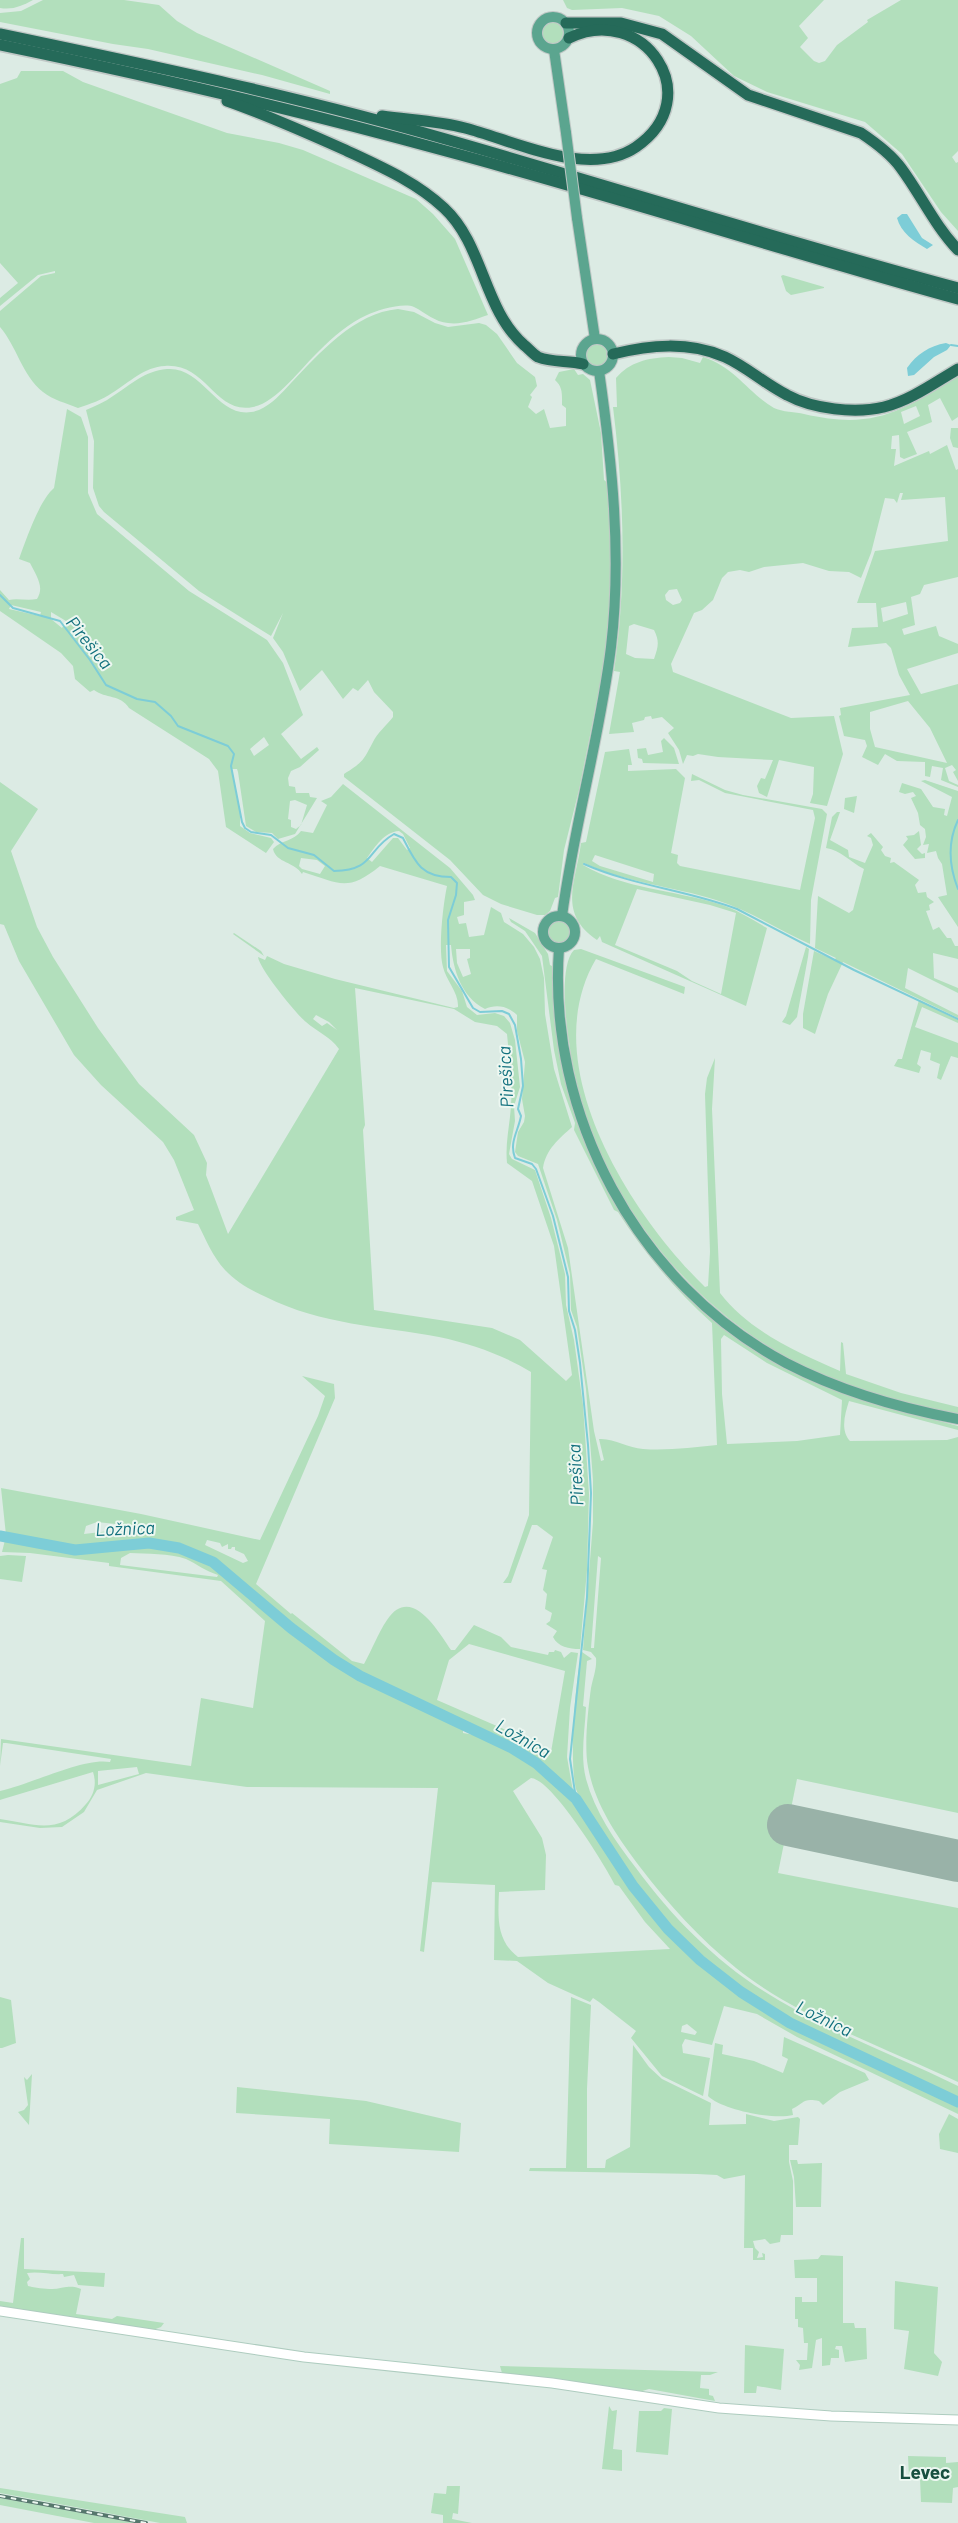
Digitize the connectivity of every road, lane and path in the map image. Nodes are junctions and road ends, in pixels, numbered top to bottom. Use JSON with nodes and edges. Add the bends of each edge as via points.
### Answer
{"nodes":[{"id":1,"x":566,"y":23,"type":"junction"},
{"id":2,"x":0,"y":34,"type":"edge"},
{"id":3,"x":569,"y":38,"type":"junction"},
{"id":4,"x":0,"y":45,"type":"edge"},
{"id":5,"x":554,"y":50,"type":"junction"},
{"id":6,"x":217,"y":92,"type":"junction"},
{"id":7,"x":339,"y":110,"type":"junction"},
{"id":8,"x":958,"y":250,"type":"edge"},
{"id":9,"x":958,"y":288,"type":"edge"},
{"id":10,"x":958,"y":299,"type":"edge"},
{"id":11,"x":594,"y":339,"type":"junction"},
{"id":12,"x":613,"y":354,"type":"junction"},
{"id":13,"x":583,"y":364,"type":"junction"},
{"id":14,"x":958,"y":369,"type":"edge"},
{"id":15,"x":599,"y":371,"type":"junction"},
{"id":16,"x":562,"y":916,"type":"junction"},
{"id":17,"x":559,"y":948,"type":"junction"},
{"id":18,"x":958,"y":1419,"type":"edge"},
{"id":19,"x":0,"y":2311,"type":"edge"},
{"id":20,"x":958,"y":2420,"type":"edge"}],
"edges":[{"from":1,"to":3,"type":"main road"},
{"from":1,"to":5,"type":"main road","via":[[551,17],[538,25],[538,40],[544,48]]},
{"from":1,"to":8,"type":"highway","via":[[621,23],[662,34],[748,95],[861,133],[901,167],[928,212]]},
{"from":2,"to":7,"type":"highway"},
{"from":3,"to":5,"type":"main road"},
{"from":3,"to":7,"type":"highway","via":[[595,31],[629,35],[648,46],[662,65],[668,87],[665,111],[650,135],[628,152],[603,160],[578,159],[457,127],[352,108]]},
{"from":4,"to":6,"type":"highway"},
{"from":5,"to":11,"type":"main road","bridge":true},
{"from":6,"to":10,"type":"highway","via":[[449,151],[848,270]]},
{"from":6,"to":13,"type":"highway","via":[[223,99],[297,129],[421,188],[447,210],[463,232],[502,318],[514,336],[537,356]]},
{"from":7,"to":9,"type":"highway"},
{"from":11,"to":12,"type":"main road","via":[[609,344]]},
{"from":11,"to":13,"type":"main road","via":[[582,349]]},
{"from":12,"to":14,"type":"highway","via":[[669,345],[707,352],[724,357],[787,395],[839,409],[883,407],[917,393]]},
{"from":12,"to":15,"type":"main road","via":[[610,363]]},
{"from":13,"to":15,"type":"main road","via":[[590,370]]},
{"from":15,"to":16,"type":"main road","via":[[612,481],[615,609],[604,694],[569,861]]},
{"from":16,"to":17,"type":"main road","via":[[574,924],[576,931],[569,945]]},
{"from":16,"to":17,"type":"main road","via":[[549,920],[543,933],[548,944]]},
{"from":17,"to":18,"type":"main road","via":[[558,1012],[569,1082],[596,1158],[614,1194],[646,1242],[708,1308],[744,1337],[786,1363],[844,1389],[912,1410]]},
{"from":19,"to":20,"type":"main road","via":[[304,2357],[552,2383],[719,2408]]}]}
